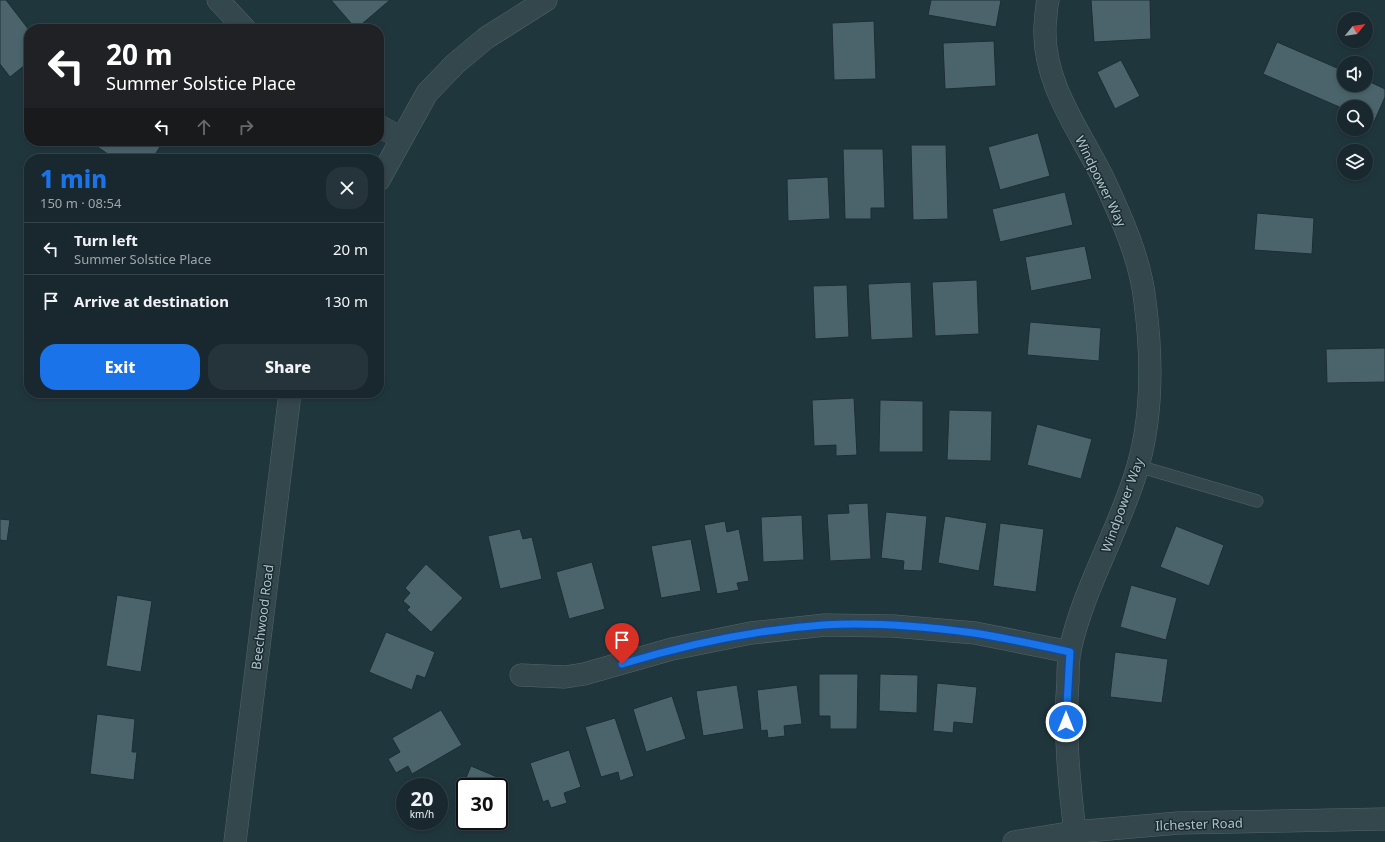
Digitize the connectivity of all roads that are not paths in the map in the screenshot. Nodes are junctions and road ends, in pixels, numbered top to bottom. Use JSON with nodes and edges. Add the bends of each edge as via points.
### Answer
{"nodes":[{"id":1,"x":218,"y":0,"type":"edge"},
{"id":2,"x":546,"y":0,"type":"edge"},
{"id":3,"x":1048,"y":0,"type":"edge"},
{"id":4,"x":240,"y":24,"type":"edge"},
{"id":5,"x":384,"y":129,"type":"edge"},
{"id":6,"x":401,"y":138,"type":"junction"},
{"id":7,"x":384,"y":170,"type":"edge"},
{"id":8,"x":289,"y":398,"type":"edge"},
{"id":9,"x":1138,"y":466,"type":"junction"},
{"id":10,"x":1257,"y":501,"type":"dead end"},
{"id":11,"x":1070,"y":652,"type":"junction"},
{"id":12,"x":521,"y":675,"type":"dead end"},
{"id":13,"x":1385,"y":819,"type":"edge"},
{"id":14,"x":1075,"y":832,"type":"junction"},
{"id":15,"x":235,"y":842,"type":"edge"},
{"id":16,"x":1014,"y":842,"type":"edge"}],
"edges":[{"from":1,"to":4,"type":"street"},
{"from":2,"to":6,"type":"street","via":[[486,38],[455,64],[427,93]]},
{"from":3,"to":9,"type":"street","name":"Windpower Way","via":[[1044,41],[1051,74],[1066,110],[1105,182],[1136,262],[1145,299],[1150,347],[1150,387]]},
{"from":5,"to":6,"type":"street"},
{"from":6,"to":7,"type":"street"},
{"from":8,"to":15,"type":"street","name":"Beechwood Road"},
{"from":9,"to":10,"type":"lane"},
{"from":9,"to":11,"type":"street","name":"Windpower Way","via":[[1080,615]]},
{"from":11,"to":12,"type":"street","via":[[975,633],[893,626],[825,625],[751,633],[679,648],[584,674],[565,677]]},
{"from":11,"to":14,"type":"street","name":"Windpower Way","via":[[1066,715]]},
{"from":13,"to":14,"type":"street","name":"Ilchester Road","via":[[1178,823]]},
{"from":14,"to":16,"type":"street","name":"Ilchester Road"}]}
